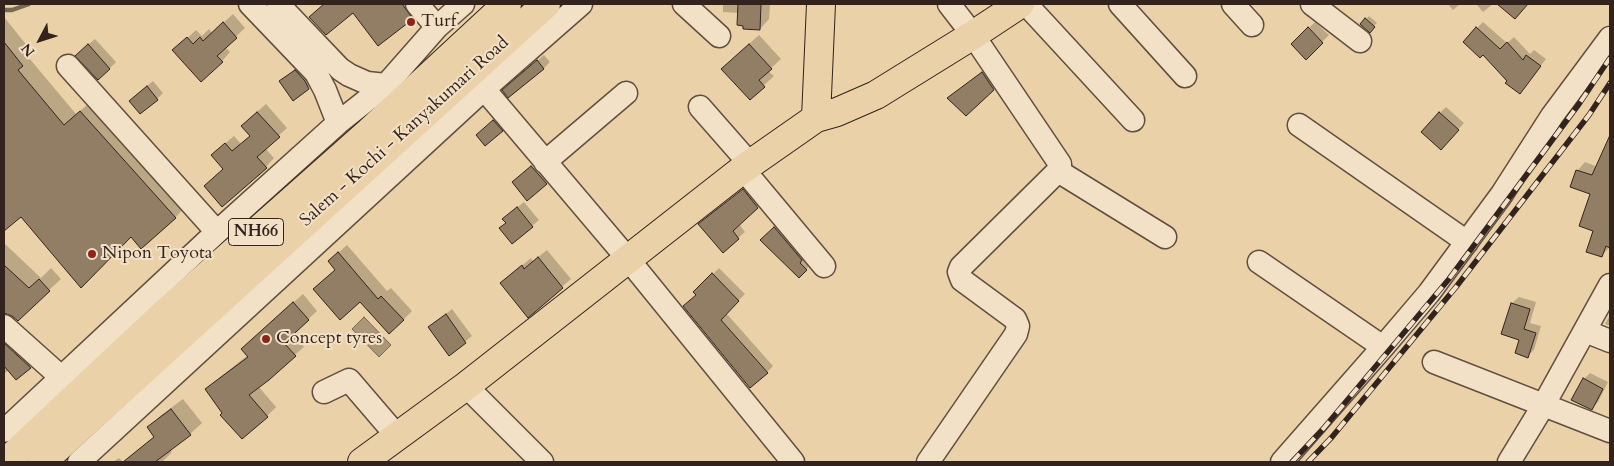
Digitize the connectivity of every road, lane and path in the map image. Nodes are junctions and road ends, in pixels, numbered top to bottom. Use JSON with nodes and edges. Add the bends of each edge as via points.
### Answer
{"nodes":[{"id":1,"x":250,"y":4,"type":"edge"},
{"id":2,"x":278,"y":4,"type":"edge"},
{"id":3,"x":417,"y":4,"type":"edge"},
{"id":4,"x":463,"y":4,"type":"edge"},
{"id":5,"x":507,"y":4,"type":"edge"},
{"id":6,"x":546,"y":4,"type":"edge"},
{"id":7,"x":581,"y":4,"type":"edge"},
{"id":8,"x":684,"y":4,"type":"edge"},
{"id":9,"x":821,"y":4,"type":"edge"},
{"id":10,"x":950,"y":4,"type":"edge"},
{"id":11,"x":1020,"y":4,"type":"edge"},
{"id":12,"x":1026,"y":4,"type":"edge"},
{"id":13,"x":1120,"y":4,"type":"edge"},
{"id":14,"x":1233,"y":4,"type":"edge"},
{"id":15,"x":1312,"y":4,"type":"edge"},
{"id":16,"x":1252,"y":25,"type":"dead end"},
{"id":17,"x":437,"y":27,"type":"junction"},
{"id":18,"x":973,"y":35,"type":"junction"},
{"id":19,"x":719,"y":36,"type":"dead end"},
{"id":20,"x":1610,"y":38,"type":"edge"},
{"id":21,"x":1360,"y":41,"type":"dead end"},
{"id":22,"x":68,"y":66,"type":"dead end"},
{"id":23,"x":1185,"y":76,"type":"dead end"},
{"id":24,"x":386,"y":85,"type":"junction"},
{"id":25,"x":484,"y":89,"type":"junction"},
{"id":26,"x":626,"y":93,"type":"dead end"},
{"id":27,"x":78,"y":97,"type":"dead end"},
{"id":28,"x":700,"y":107,"type":"dead end"},
{"id":29,"x":816,"y":118,"type":"junction"},
{"id":30,"x":1133,"y":120,"type":"dead end"},
{"id":31,"x":338,"y":124,"type":"junction"},
{"id":32,"x":1299,"y":125,"type":"dead end"},
{"id":33,"x":545,"y":162,"type":"junction"},
{"id":34,"x":746,"y":166,"type":"junction"},
{"id":35,"x":1058,"y":171,"type":"junction"},
{"id":36,"x":211,"y":237,"type":"junction"},
{"id":37,"x":1165,"y":237,"type":"dead end"},
{"id":38,"x":1467,"y":242,"type":"junction"},
{"id":39,"x":628,"y":259,"type":"junction"},
{"id":40,"x":1259,"y":262,"type":"dead end"},
{"id":41,"x":824,"y":266,"type":"dead end"},
{"id":42,"x":1610,"y":285,"type":"edge"},
{"id":43,"x":4,"y":326,"type":"edge"},
{"id":44,"x":1585,"y":332,"type":"junction"},
{"id":45,"x":1610,"y":341,"type":"edge"},
{"id":46,"x":1384,"y":347,"type":"junction"},
{"id":47,"x":1434,"y":362,"type":"dead end"},
{"id":48,"x":61,"y":377,"type":"junction"},
{"id":49,"x":466,"y":386,"type":"junction"},
{"id":50,"x":324,"y":392,"type":"dead end"},
{"id":51,"x":1544,"y":406,"type":"junction"},
{"id":52,"x":1610,"y":430,"type":"edge"},
{"id":53,"x":4,"y":431,"type":"edge"},
{"id":54,"x":397,"y":436,"type":"junction"},
{"id":55,"x":6,"y":462,"type":"edge"},
{"id":56,"x":42,"y":462,"type":"edge"},
{"id":57,"x":79,"y":462,"type":"edge"},
{"id":58,"x":362,"y":462,"type":"edge"},
{"id":59,"x":542,"y":462,"type":"edge"},
{"id":60,"x":793,"y":462,"type":"edge"},
{"id":61,"x":928,"y":462,"type":"edge"},
{"id":62,"x":1282,"y":462,"type":"edge"},
{"id":63,"x":1509,"y":462,"type":"edge"}],
"edges":[{"from":1,"to":31,"type":"street","via":[[316,73]]},
{"from":2,"to":24,"type":"street","via":[[349,76],[367,83]]},
{"from":3,"to":17,"type":"street"},
{"from":4,"to":17,"type":"street"},
{"from":5,"to":55,"type":"main road","name":"Salem - Kochi - Kanyakumari Road","number":"NH66","via":[[369,132],[164,313]]},
{"from":6,"to":56,"type":"main road","name":"Salem - Kochi - Kanyakumari Road","number":"NH66"},
{"from":7,"to":25,"type":"street"},
{"from":8,"to":19,"type":"street"},
{"from":9,"to":29,"type":"main road"},
{"from":10,"to":18,"type":"street"},
{"from":11,"to":18,"type":"main road"},
{"from":12,"to":30,"type":"street"},
{"from":13,"to":23,"type":"street"},
{"from":14,"to":16,"type":"street"},
{"from":15,"to":21,"type":"street"},
{"from":17,"to":24,"type":"street"},
{"from":18,"to":29,"type":"main road","via":[[876,94]]},
{"from":18,"to":35,"type":"street","via":[[1058,160]]},
{"from":20,"to":38,"type":"street","via":[[1552,116]]},
{"from":22,"to":36,"type":"street"},
{"from":24,"to":31,"type":"street"},
{"from":25,"to":33,"type":"street"},
{"from":25,"to":57,"type":"street"},
{"from":26,"to":33,"type":"street"},
{"from":27,"to":36,"type":"street"},
{"from":28,"to":34,"type":"street"},
{"from":29,"to":34,"type":"main road"},
{"from":31,"to":36,"type":"street"},
{"from":32,"to":38,"type":"street"},
{"from":33,"to":39,"type":"street"},
{"from":34,"to":39,"type":"main road"},
{"from":34,"to":41,"type":"street"},
{"from":35,"to":37,"type":"street"},
{"from":35,"to":61,"type":"street","via":[[961,267],[962,280],[1015,320],[1018,326],[1016,334]]},
{"from":36,"to":48,"type":"street"},
{"from":38,"to":46,"type":"street"},
{"from":39,"to":49,"type":"main road"},
{"from":39,"to":60,"type":"street"},
{"from":40,"to":46,"type":"street"},
{"from":42,"to":44,"type":"street"},
{"from":43,"to":48,"type":"street"},
{"from":44,"to":45,"type":"street"},
{"from":44,"to":51,"type":"street"},
{"from":46,"to":62,"type":"street"},
{"from":47,"to":51,"type":"street"},
{"from":48,"to":53,"type":"street"},
{"from":49,"to":54,"type":"main road"},
{"from":49,"to":59,"type":"street"},
{"from":50,"to":54,"type":"street","via":[[349,380]]},
{"from":51,"to":52,"type":"street"},
{"from":51,"to":63,"type":"street"},
{"from":54,"to":58,"type":"main road"}]}
